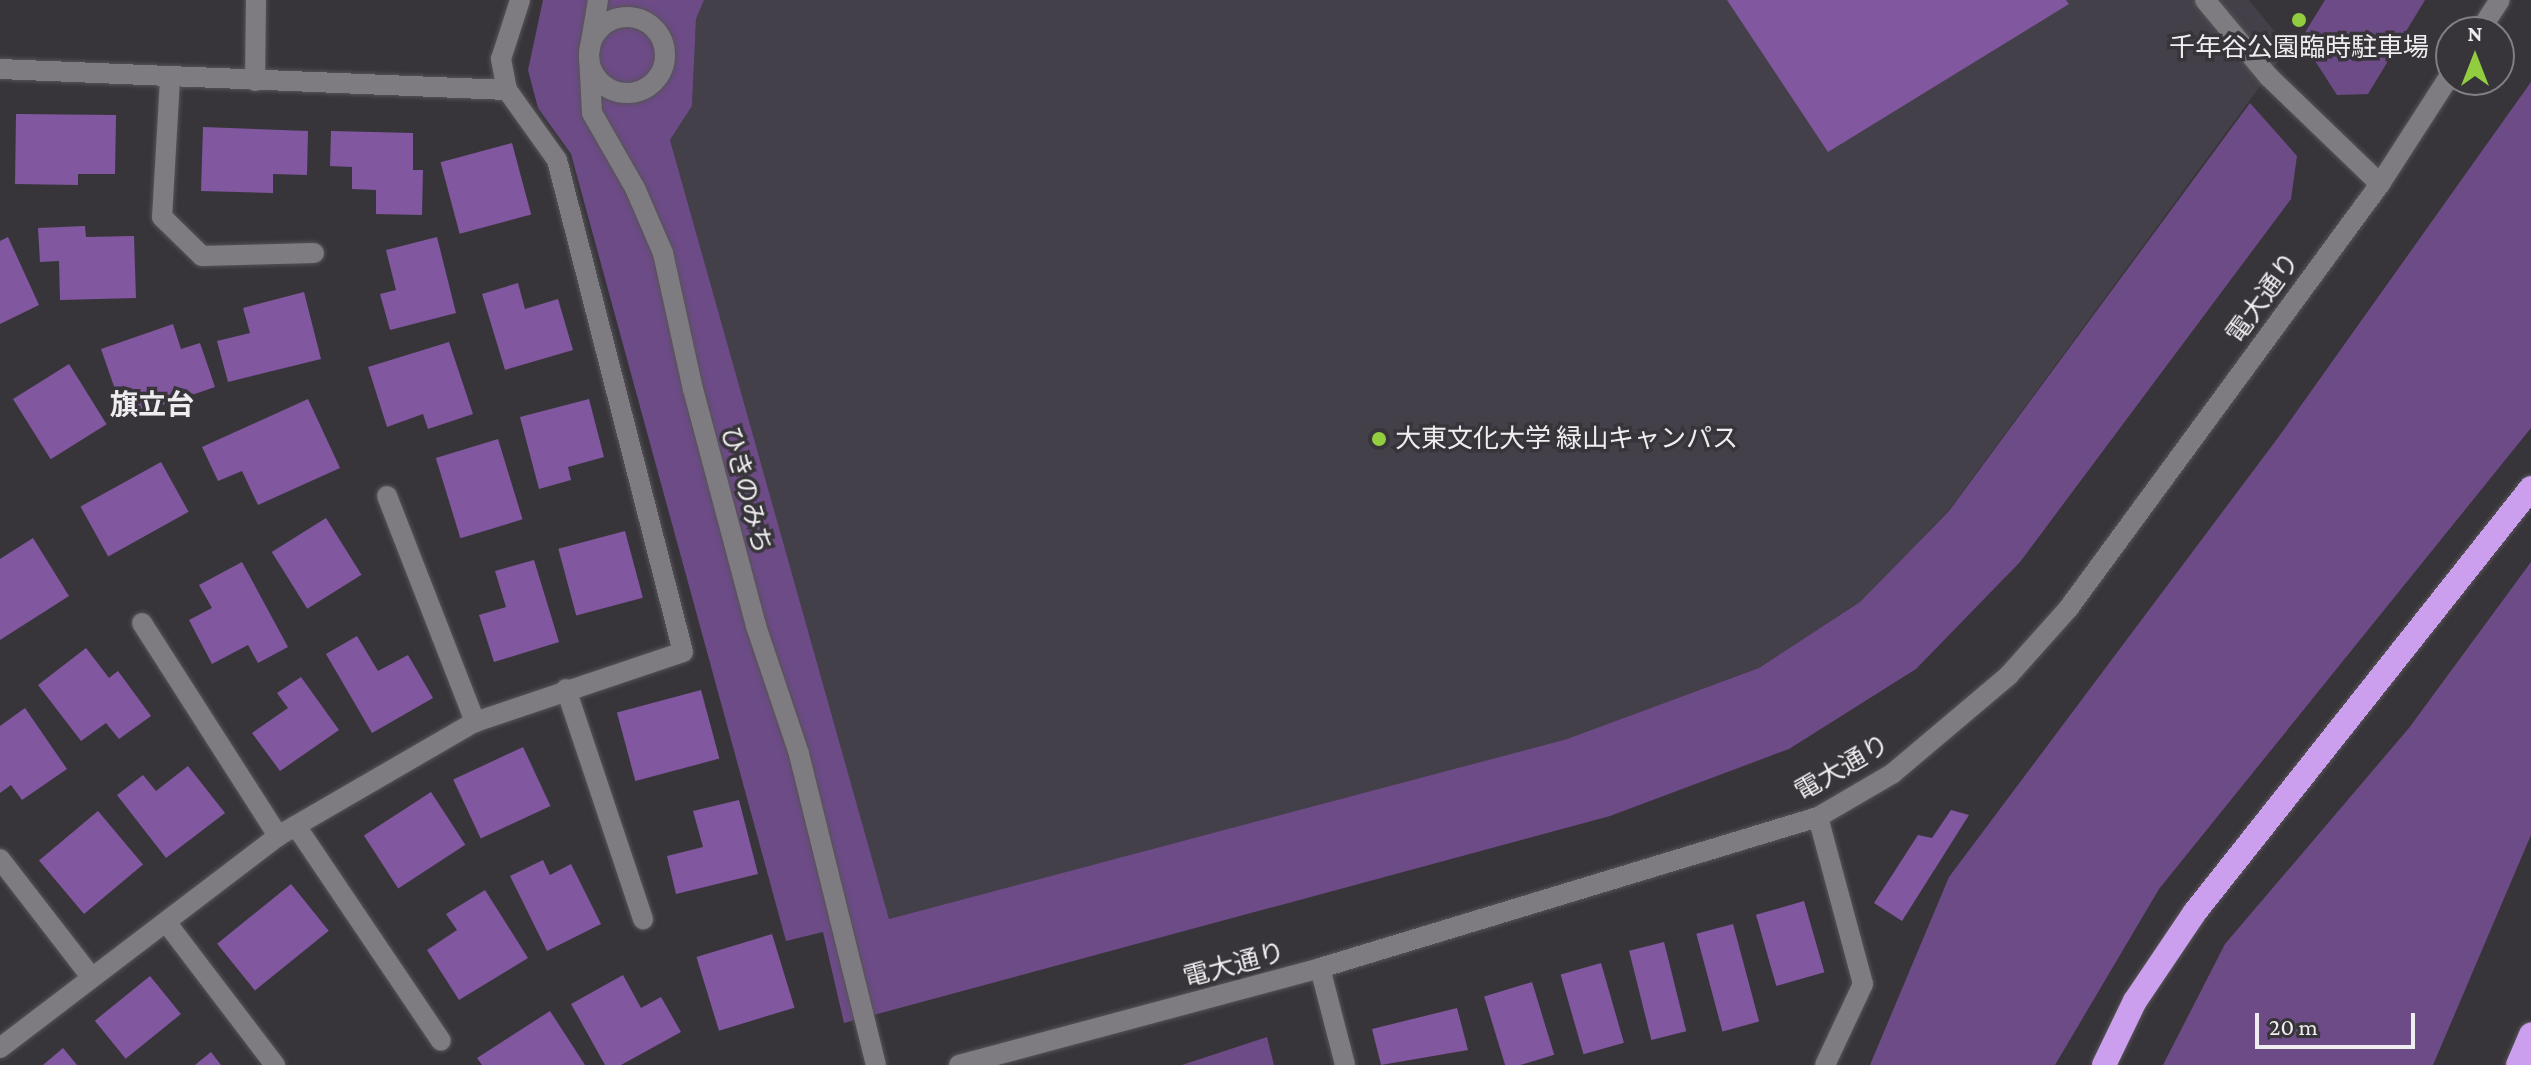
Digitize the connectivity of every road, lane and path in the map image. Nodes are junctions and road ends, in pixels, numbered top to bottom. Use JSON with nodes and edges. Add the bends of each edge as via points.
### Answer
{"nodes":[{"id":1,"x":256,"y":0,"type":"edge"},
{"id":2,"x":520,"y":0,"type":"edge"},
{"id":3,"x":598,"y":0,"type":"edge"},
{"id":4,"x":2205,"y":0,"type":"edge"},
{"id":5,"x":0,"y":69,"type":"edge"},
{"id":6,"x":170,"y":79,"type":"junction"},
{"id":7,"x":255,"y":81,"type":"junction"},
{"id":8,"x":507,"y":90,"type":"junction"},
{"id":9,"x":2437,"y":96,"type":"edge"},
{"id":10,"x":2380,"y":184,"type":"junction"},
{"id":11,"x":314,"y":253,"type":"dead end"},
{"id":12,"x":2531,"y":488,"type":"edge"},
{"id":13,"x":387,"y":496,"type":"dead end"},
{"id":14,"x":142,"y":623,"type":"dead end"},
{"id":15,"x":566,"y":689,"type":"junction"},
{"id":16,"x":475,"y":722,"type":"junction"},
{"id":17,"x":1818,"y":817,"type":"junction"},
{"id":18,"x":296,"y":826,"type":"junction"},
{"id":19,"x":278,"y":836,"type":"junction"},
{"id":20,"x":0,"y":859,"type":"edge"},
{"id":21,"x":643,"y":919,"type":"dead end"},
{"id":22,"x":166,"y":922,"type":"junction"},
{"id":23,"x":1320,"y":968,"type":"junction"},
{"id":24,"x":89,"y":974,"type":"junction"},
{"id":25,"x":2531,"y":1035,"type":"edge"},
{"id":26,"x":441,"y":1041,"type":"dead end"},
{"id":27,"x":0,"y":1048,"type":"edge"},
{"id":28,"x":275,"y":1065,"type":"edge"},
{"id":29,"x":876,"y":1065,"type":"edge"},
{"id":30,"x":959,"y":1065,"type":"edge"},
{"id":31,"x":1345,"y":1065,"type":"edge"},
{"id":32,"x":1825,"y":1065,"type":"edge"},
{"id":33,"x":2104,"y":1065,"type":"edge"},
{"id":34,"x":2518,"y":1065,"type":"edge"}],
"edges":[{"from":1,"to":7,"type":"street"},
{"from":2,"to":8,"type":"street","via":[[501,59]]},
{"from":3,"to":29,"type":"street","name":"ひきのみち","via":[[589,54],[592,113],[663,253],[756,626],[799,754]]},
{"from":4,"to":10,"type":"street","via":[[2269,77]]},
{"from":5,"to":6,"type":"street"},
{"from":6,"to":7,"type":"street"},
{"from":6,"to":11,"type":"street","via":[[162,217],[202,256]]},
{"from":7,"to":8,"type":"street"},
{"from":8,"to":15,"type":"street","via":[[557,160],[683,652]]},
{"from":9,"to":10,"type":"street","name":"電大通り"},
{"from":10,"to":17,"type":"street","name":"電大通り","via":[[2068,609],[1952,725],[1892,774]]},
{"from":12,"to":33,"type":"highway","via":[[2195,912],[2135,1001]]},
{"from":13,"to":16,"type":"street"},
{"from":14,"to":19,"type":"street"},
{"from":15,"to":16,"type":"street"},
{"from":15,"to":21,"type":"street"},
{"from":16,"to":18,"type":"street"},
{"from":17,"to":23,"type":"street","name":"電大通り"},
{"from":17,"to":32,"type":"street","via":[[1863,984]]},
{"from":18,"to":19,"type":"street"},
{"from":18,"to":26,"type":"street"},
{"from":19,"to":22,"type":"street"},
{"from":20,"to":24,"type":"street"},
{"from":22,"to":24,"type":"street"},
{"from":22,"to":28,"type":"street"},
{"from":23,"to":30,"type":"street","name":"電大通り"},
{"from":23,"to":31,"type":"street"},
{"from":24,"to":27,"type":"street"},
{"from":25,"to":34,"type":"highway"}]}
